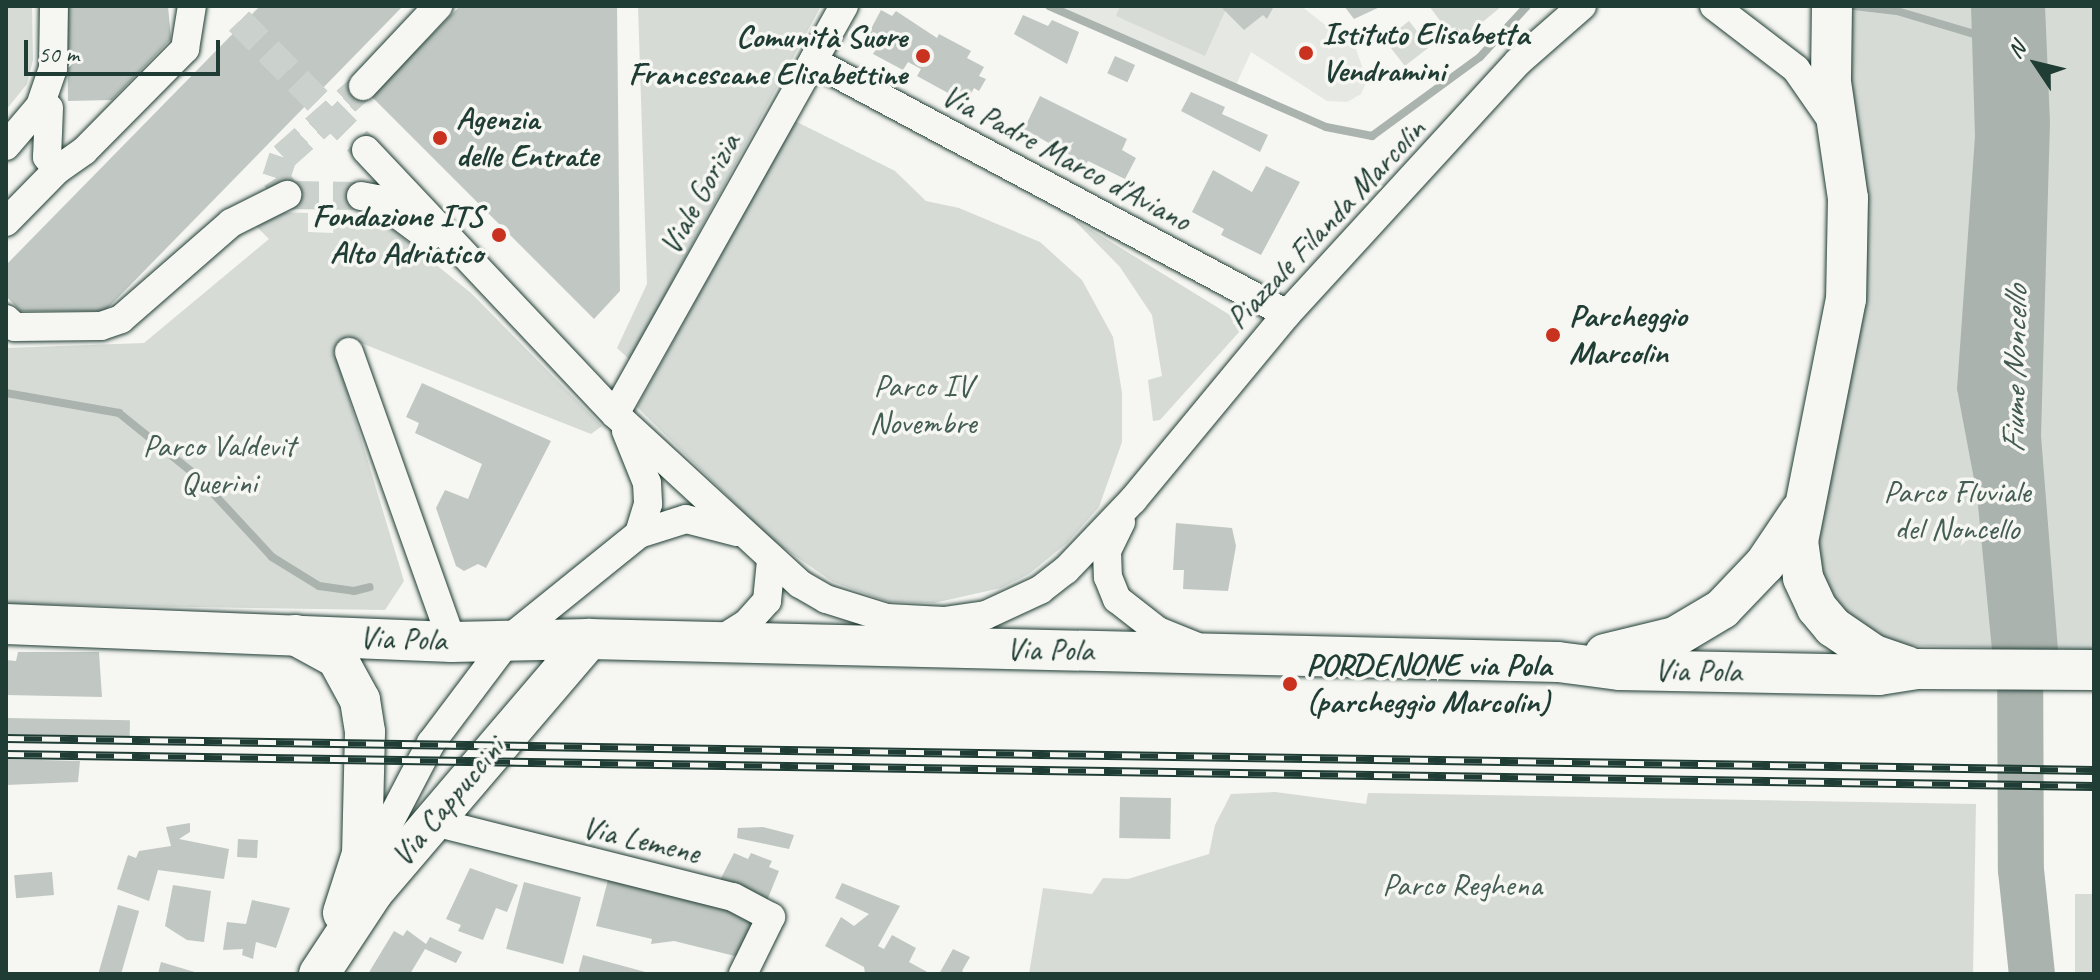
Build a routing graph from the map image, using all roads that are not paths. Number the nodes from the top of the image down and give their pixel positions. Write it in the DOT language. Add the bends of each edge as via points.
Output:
graph roads {
  1 [pos="54,6"];
  2 [pos="438,6"];
  3 [pos="844,6"];
  4 [pos="1563,6"];
  5 [pos="1582,6"];
  6 [pos="1714,6"];
  7 [pos="200,14"];
  8 [pos="1830,18"];
  9 [pos="813,61"];
  10 [pos="1518,62"];
  11 [pos="363,86"];
  12 [pos="49,108"];
  13 [pos="6,146"];
  14 [pos="366,155"];
  15 [pos="1845,156"];
  16 [pos="57,170"];
  17 [pos="287,195"];
  18 [pos="361,196"];
  19 [pos="6,222"];
  20 [pos="485,281"];
  21 [pos="1287,314"];
  22 [pos="6,319"];
  23 [pos="349,352"];
  24 [pos="615,414"];
  25 [pos="1133,500"];
  26 [pos="1800,512"];
  27 [pos="639,534"];
  28 [pos="745,535"];
  29 [pos="771,561"];
  30 [pos="6,624"];
  31 [pos="295,635"];
  32 [pos="510,638"];
  33 [pos="589,639"];
  34 [pos="452,642"];
  35 [pos="717,642"];
  36 [pos="1220,654"];
  37 [pos="1558,662"];
  38 [pos="1933,670"];
  39 [pos="2094,670"];
  40 [pos="430,821"];
  41 [pos="356,885"];
  42 [pos="312,974"];
  43 [pos="319,974"];
  44 [pos="743,974"];
  1 -- 13 [label="street" via="49,82 40,106"];
  2 -- 11 [label="street"];
  3 -- 9 [label="street, Viale Gorizia"];
  4 -- 10 [label="street"];
  5 -- 10 [label="street, Piazzale Filanda Marcolin"];
  6 -- 15 [label="street" via="1808,81"];
  7 -- 16 [label="street" via="185,49 84,151"];
  8 -- 15 [label="main road" via="1831,82"];
  9 -- 21 [label="street, Via Padre Marco d'Aviano"];
  9 -- 24 [label="street, Viale Gorizia"];
  10 -- 21 [label="street, Piazzale Filanda Marcolin"];
  12 -- 16 [label="street" via="47,157"];
  14 -- 20 [label="street"];
  15 -- 26 [label="main road" via="1846,299"];
  16 -- 19 [label="street"];
  17 -- 22 [label="street" via="231,223 121,319 101,326 15,327"];
  18 -- 20 [label="street" via="377,199"];
  20 -- 24 [label="street"];
  21 -- 25 [label="street, Piazzale Filanda Marcolin"];
  23 -- 34 [label="street"];
  24 -- 27 [label="street" via="634,444 647,483 648,504"];
  24 -- 28 [label="street, Piazzale Filanda Marcolin"];
  25 -- 29 [label="street, Piazzale Filanda Marcolin" via="1058,577 986,615 944,621 887,618 826,599"];
  25 -- 36 [label="street, Piazzale Filanda Marcolin" via="1107,551 1108,577 1117,599 1158,631"];
  26 -- 37 [label="main road" via="1745,588 1699,625 1637,649"];
  26 -- 38 [label="main road" via="1803,578 1817,608 1849,641"];
  27 -- 28 [label="street" via="686,519"];
  27 -- 32 [label="street, Via Cappuccini"];
  28 -- 29 [label="street, Piazzale Filanda Marcolin"];
  29 -- 35 [label="street" via="767,601 747,623"];
  30 -- 31 [label="main road, Via Pola"];
  31 -- 34 [label="main road, Via Pola"];
  31 -- 41 [label="main road, Via Cappuccini" via="337,658 360,700 364,809"];
  32 -- 33 [label="main road, Via Pola"];
  32 -- 34 [label="main road, Via Pola"];
  32 -- 41 [label="street, Via Cappuccini" via="431,743"];
  33 -- 35 [label="main road, Via Pola"];
  33 -- 40 [label="main road, Via Cappuccini"];
  35 -- 36 [label="main road, Via Pola"];
  36 -- 37 [label="main road, Via Pola"];
  37 -- 38 [label="main road, Via Pola" via="1620,670 1864,675"];
  38 -- 39 [label="main road, Via Pola"];
  40 -- 43 [label="main road, Via Cappuccini" via="373,892"];
  40 -- 44 [label="street, Via Lemene" via="733,897 771,917"];
  41 -- 42 [label="main road, Via Cappuccini"];
}
